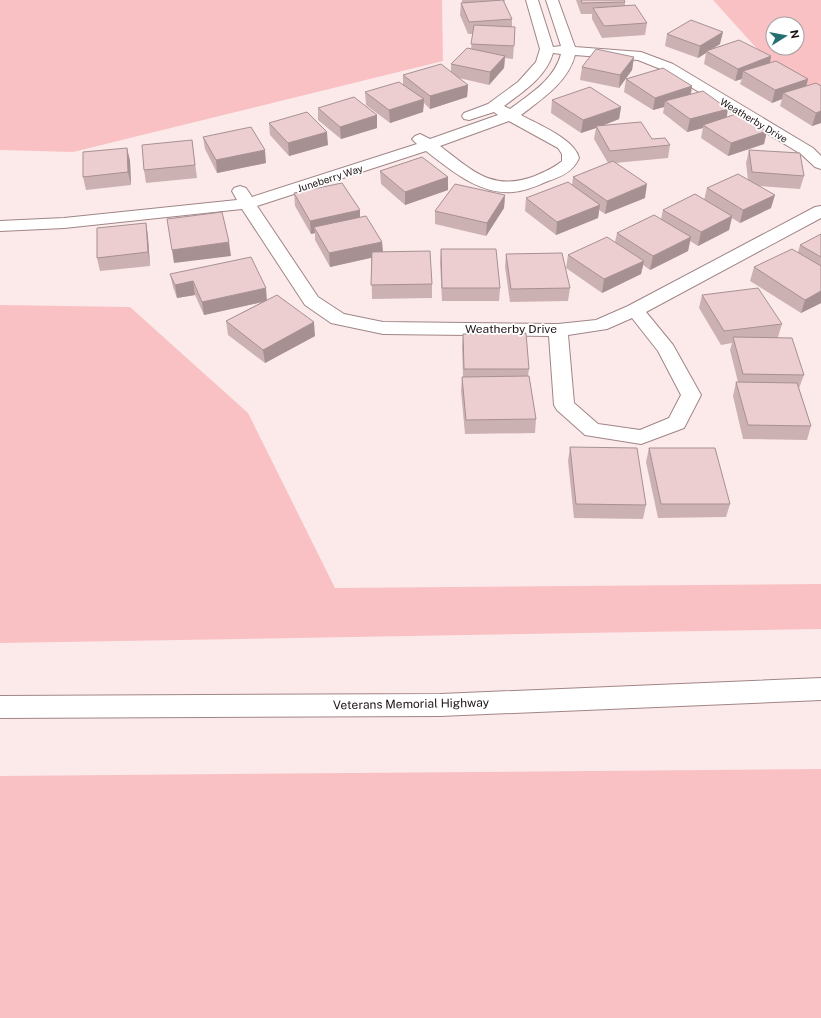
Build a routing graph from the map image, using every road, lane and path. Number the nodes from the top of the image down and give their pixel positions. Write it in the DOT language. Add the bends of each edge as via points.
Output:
graph roads {
  1 [pos="532,0"];
  2 [pos="552,0"];
  3 [pos="547,49"];
  4 [pos="569,50"];
  5 [pos="493,107"];
  6 [pos="511,115"];
  7 [pos="414,135"];
  8 [pos="429,146"];
  9 [pos="821,164"];
  10 [pos="270,181"];
  11 [pos="247,194"];
  12 [pos="821,211"];
  13 [pos="0,212"];
  14 [pos="65,216"];
  15 [pos="0,226"];
  16 [pos="635,310"];
  17 [pos="558,330"];
  18 [pos="821,688"];
  19 [pos="0,707"];
  1 -- 3 [label="main road"];
  2 -- 4 [label="main road"];
  3 -- 4 [label="main road, Weatherby Drive"];
  3 -- 5 [label="main road, Juneberry Way" via="543,63 523,85"];
  4 -- 6 [label="main road, Juneberry Way" via="566,66 544,91"];
  4 -- 9 [label="main road, Weatherby Drive" via="641,56 668,67 807,151"];
  5 -- 6 [label="main road"];
  5 -- 7 [label="main road, Juneberry Way"];
  6 -- 8 [label="main road, Juneberry Way"];
  6 -- 8 [label="main road" via="563,145 569,151 569,165 556,173 523,185 498,186 485,183"];
  7 -- 8 [label="main road"];
  7 -- 10 [label="main road, Juneberry Way"];
  8 -- 11 [label="main road, Juneberry Way"];
  11 -- 14 [label="main road, Juneberry Way"];
  11 -- 17 [label="main road, Weatherby Drive" via="311,301 338,319 383,328"];
  12 -- 16 [label="main road, Weatherby Drive"];
  13 -- 14 [label="main road, Juneberry Way"];
  14 -- 15 [label="main road, Juneberry Way"];
  16 -- 17 [label="main road, Weatherby Drive" via="600,325"];
  16 -- 17 [label="main road" via="666,349 691,396 677,423 641,437 592,430 564,405"];
  18 -- 19 [label="main road, Veterans Memorial Highway" via="440,705"];
}
